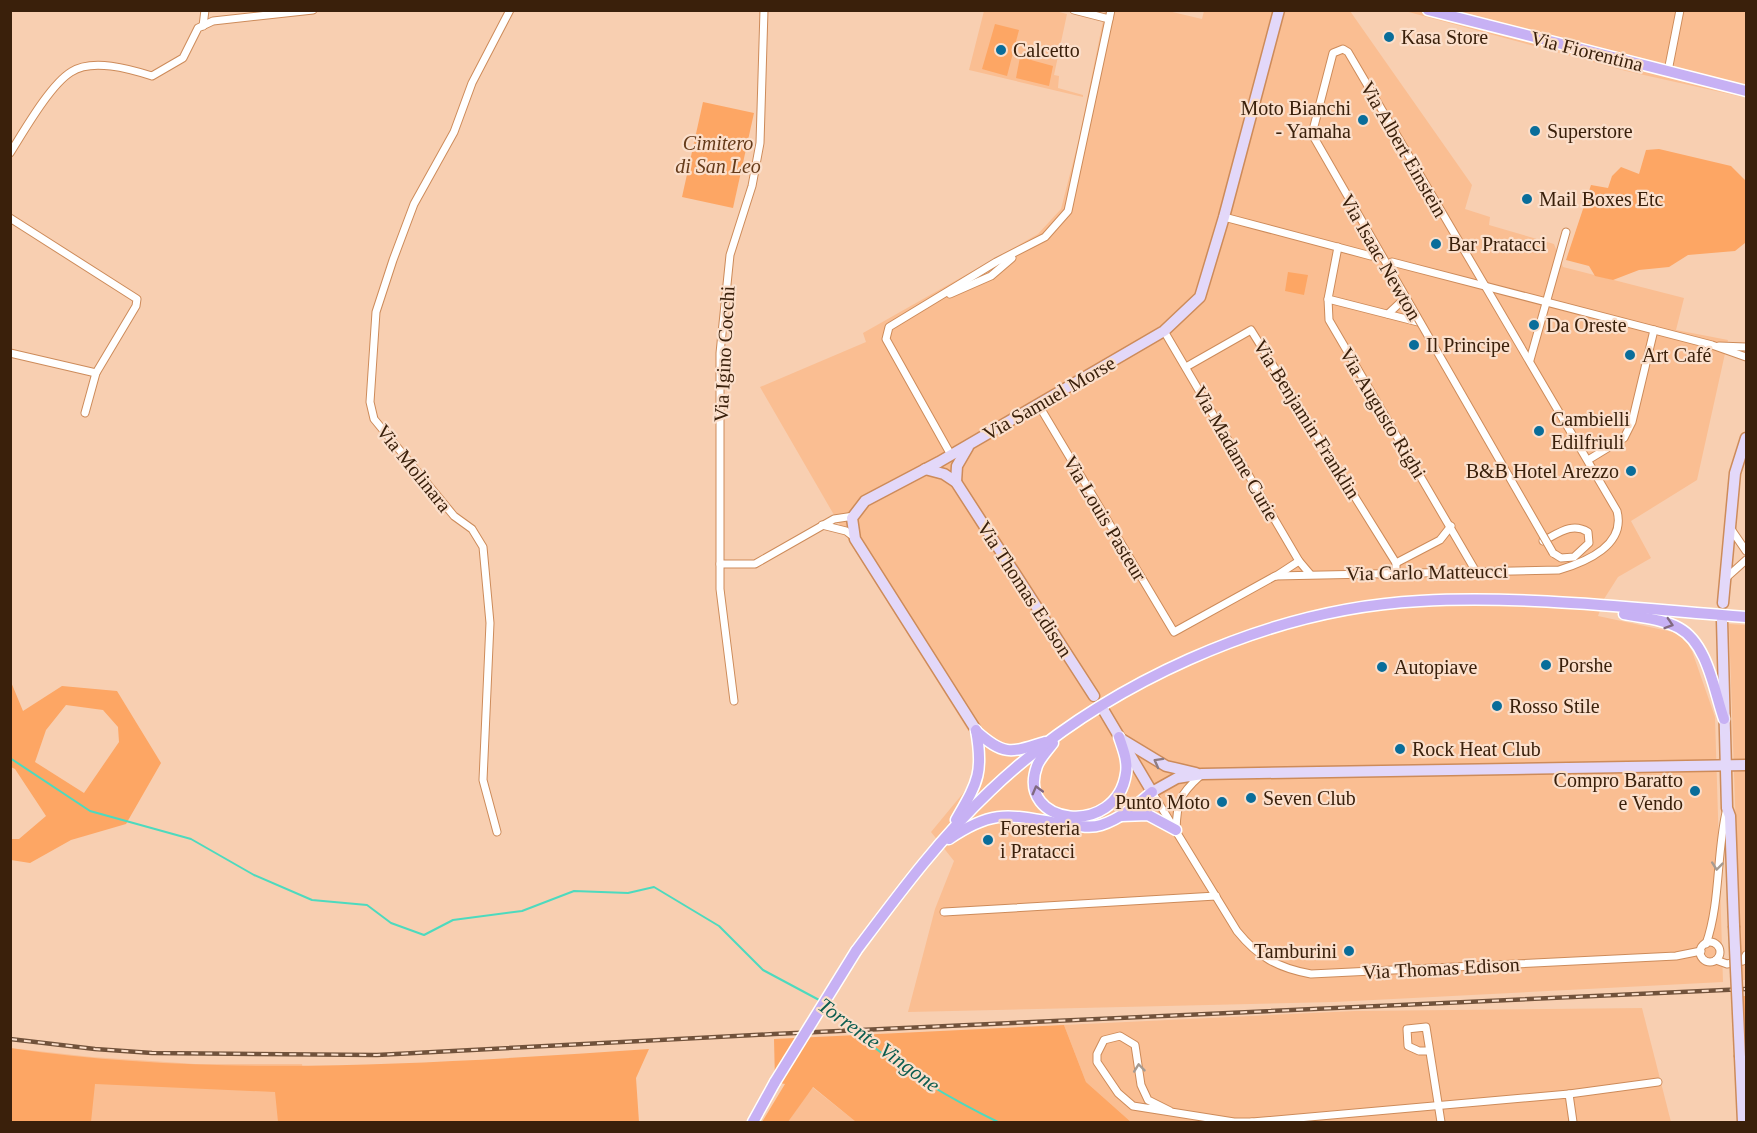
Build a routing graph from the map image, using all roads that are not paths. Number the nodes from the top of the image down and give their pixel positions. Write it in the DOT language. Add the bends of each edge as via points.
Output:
graph roads {
  1 [pos="205,10"];
  2 [pos="313,10"];
  3 [pos="510,10"];
  4 [pos="764,10"];
  5 [pos="1074,10"];
  6 [pos="1111,10"];
  7 [pos="1279,10"];
  8 [pos="1428,10"];
  9 [pos="1680,10"];
  10 [pos="1109,19"];
  11 [pos="203,26"];
  12 [pos="1331,58"];
  13 [pos="1668,71"];
  14 [pos="1746,91"];
  15 [pos="10,153"];
  16 [pos="1224,217"];
  17 [pos="10,218"];
  18 [pos="1566,232"];
  19 [pos="1338,247"];
  20 [pos="1371,256"];
  21 [pos="1392,261"];
  22 [pos="1484,285"];
  23 [pos="1328,299"];
  24 [pos="1404,299"];
  25 [pos="1546,301"];
  26 [pos="1388,315"];
  27 [pos="1418,322"];
  28 [pos="1654,330"];
  29 [pos="1164,331"];
  30 [pos="1712,345"];
  31 [pos="1746,345"];
  32 [pos="10,353"];
  33 [pos="1736,355"];
  34 [pos="1746,357"];
  35 [pos="1530,360"];
  36 [pos="1746,365"];
  37 [pos="1186,367"];
  38 [pos="96,373"];
  39 [pos="1038,404"];
  40 [pos="85,413"];
  41 [pos="1746,438"];
  42 [pos="971,443"];
  43 [pos="945,458"];
  44 [pos="1588,460"];
  45 [pos="957,466"];
  46 [pos="926,469"];
  47 [pos="944,474"];
  48 [pos="956,482"];
  49 [pos="865,501"];
  50 [pos="834,519"];
  51 [pos="853,520"];
  52 [pos="822,525"];
  53 [pos="1451,526"];
  54 [pos="1729,527"];
  55 [pos="855,537"];
  56 [pos="1543,541"];
  57 [pos="1746,551"];
  58 [pos="1727,553"];
  59 [pos="1746,560"];
  60 [pos="1299,561"];
  61 [pos="1396,563"];
  62 [pos="720,564"];
  63 [pos="1578,565"];
  64 [pos="1476,570"];
  65 [pos="1396,573"];
  66 [pos="1310,574"];
  67 [pos="1275,576"];
  68 [pos="1725,580"];
  69 [pos="1723,603"];
  70 [pos="1592,607"];
  71 [pos="1746,617"];
  72 [pos="1722,620"];
  73 [pos="1174,632"];
  74 [pos="1094,696"];
  75 [pos="734,702"];
  76 [pos="1104,711"];
  77 [pos="1724,719"];
  78 [pos="976,730"];
  79 [pos="1060,733"];
  80 [pos="1119,737"];
  81 [pos="1049,741"];
  82 [pos="1746,765"];
  83 [pos="1726,766"];
  84 [pos="1202,774"];
  85 [pos="1150,794"];
  86 [pos="1727,808"];
  87 [pos="1121,816"];
  88 [pos="1076,818"];
  89 [pos="1176,830"];
  90 [pos="497,832"];
  91 [pos="948,833"];
  92 [pos="939,846"];
  93 [pos="1216,896"];
  94 [pos="944,912"];
  95 [pos="1706,944"];
  96 [pos="1701,951"];
  97 [pos="1746,954"];
  98 [pos="1676,956"];
  99 [pos="1718,957"];
  100 [pos="1704,959"];
  101 [pos="1428,1051"];
  102 [pos="1658,1082"];
  103 [pos="1569,1094"];
  104 [pos="1439,1105"];
  105 [pos="1170,1111"];
  106 [pos="753,1122"];
  107 [pos="1252,1122"];
  108 [pos="1441,1122"];
  109 [pos="1573,1122"];
  110 [pos="1743,1122"];
  1 -- 11 [label="street"];
  2 -- 11 [label="street" via="213,21"];
  3 -- 90 [label="street, Via Molinara" via="472,83 454,132 414,204 393,260 376,312 370,402 374,419 454,516 472,529 483,547 490,623 483,780"];
  4 -- 62 [label="street, Via Igino Cocchi" via="760,143 752,186 730,255 720,353"];
  5 -- 10 [label="street"];
  6 -- 10 [label="street"];
  7 -- 16 [label="street, Via Samuel Morse"];
  8 -- 13 [label="main road, Via Fiorentina"];
  9 -- 13 [label="street"];
  10 -- 43 [label="street" via="1068,211 1044,237 991,276 934,301 889,327 886,339"];
  11 -- 15 [label="street" via="198,28 183,58 152,76 95,65 71,71 38,109"];
  12 -- 22 [label="street, Via Albert Einstein" via="1336,50 1348,52"];
  12 -- 24 [label="street, Via Isaac Newton, bridge" via="1312,134"];
  13 -- 14 [label="main road, Via Fiorentina"];
  16 -- 19 [label="street"];
  16 -- 29 [label="street, Via Samuel Morse" via="1200,297"];
  17 -- 38 [label="street" via="137,299"];
  18 -- 25 [label="street"];
  19 -- 20 [label="street"];
  19 -- 23 [label="street, Via Augusto Righi"];
  21 -- 22 [label="street"];
  22 -- 25 [label="street"];
  22 -- 35 [label="street, Via Albert Einstein"];
  23 -- 26 [label="street"];
  23 -- 53 [label="street, Via Augusto Righi" via="1329,320 1340,342"];
  24 -- 26 [label="street"];
  24 -- 27 [label="street, Via Isaac Newton, bridge"];
  25 -- 28 [label="street"];
  25 -- 35 [label="street"];
  26 -- 27 [label="street"];
  27 -- 56 [label="street, Via Isaac Newton, bridge" via="1553,553 1561,558 1574,556 1590,543 1588,532 1581,527 1570,527 1552,536"];
  28 -- 30 [label="street"];
  28 -- 44 [label="street" via="1632,422 1624,438"];
  29 -- 37 [label="street, Via Madame Curie"];
  29 -- 39 [label="street, Via Samuel Morse"];
  30 -- 31 [label="street"];
  30 -- 33 [label="street"];
  32 -- 38 [label="street"];
  33 -- 34 [label="street"];
  33 -- 36 [label="street"];
  35 -- 44 [label="street, Via Albert Einstein"];
  37 -- 60 [label="street, Via Madame Curie"];
  37 -- 61 [label="street, Via Benjamin Franklin" via="1251,330"];
  38 -- 40 [label="street"];
  39 -- 42 [label="street, Via Samuel Morse"];
  39 -- 73 [label="street, Via Louis Pasteur"];
  41 -- 54 [label="street" via="1735,473"];
  42 -- 43 [label="street, Via Samuel Morse"];
  42 -- 45 [label="street"];
  43 -- 45 [label="street"];
  43 -- 46 [label="street, Via Samuel Morse"];
  43 -- 47 [label="street"];
  44 -- 63 [label="street, Via Albert Einstein" via="1620,522 1617,535 1608,546"];
  45 -- 48 [label="street"];
  46 -- 47 [label="street"];
  46 -- 49 [label="street, Via Samuel Morse"];
  47 -- 48 [label="street"];
  48 -- 74 [label="street, Via Thomas Edison"];
  49 -- 50 [label="street"];
  49 -- 51 [label="street, Via Samuel Morse"];
  50 -- 51 [label="street"];
  50 -- 52 [label="street"];
  51 -- 52 [label="street"];
  51 -- 55 [label="street"];
  52 -- 55 [label="street"];
  52 -- 62 [label="street" via="755,564"];
  53 -- 61 [label="street" via="1440,540"];
  53 -- 64 [label="street, Via Augusto Righi"];
  54 -- 57 [label="street"];
  54 -- 58 [label="street"];
  55 -- 78 [label="street"];
  57 -- 58 [label="street"];
  58 -- 59 [label="street"];
  58 -- 68 [label="street"];
  59 -- 68 [label="street"];
  60 -- 66 [label="street, Via Madame Curie"];
  60 -- 67 [label="street, Via Carlo Matteucci"];
  61 -- 65 [label="street"];
  62 -- 75 [label="street, Via Igino Cocchi"];
  63 -- 64 [label="street, Via Carlo Matteucci" via="1559,570"];
  64 -- 65 [label="street, Via Carlo Matteucci"];
  65 -- 66 [label="street, Via Carlo Matteucci"];
  66 -- 67 [label="street, Via Carlo Matteucci"];
  67 -- 73 [label="street, Via Carlo Matteucci"];
  68 -- 69 [label="street"];
  70 -- 71 [label="main road"];
  70 -- 77 [label="main road, one-way" via="1664,622 1690,635 1703,657"];
  70 -- 79 [label="main road" via="1508,601 1420,601 1350,608 1204,652 1108,701"];
  72 -- 77 [label="street"];
  76 -- 80 [label="street, Via Thomas Edison"];
  77 -- 83 [label="street"];
  78 -- 81 [label="main road" via="995,748 1017,751"];
  78 -- 91 [label="main road" via="981,758 977,780"];
  79 -- 81 [label="main road"];
  88 -- 79 [label="main road, one-way" via="1055,814 1036,792 1037,765"];
  84 -- 80 [label="street, one-way" via="1166,766"];
  80 -- 85 [label="street, Via Thomas Edison"];
  80 -- 88 [label="main road" via="1126,760 1123,786 1105,808 1094,815"];
  81 -- 91 [label="main road"];
  82 -- 83 [label="street"];
  83 -- 84 [label="street"];
  83 -- 86 [label="street"];
  84 -- 85 [label="street" via="1177,778"];
  84 -- 89 [label="street" via="1183,791 1176,807"];
  85 -- 87 [label="main road"];
  85 -- 88 [label="main road" via="1102,817"];
  85 -- 89 [label="street, Via Thomas Edison"];
  86 -- 95 [label="street, one-way"];
  86 -- 110 [label="street, bridge"];
  87 -- 89 [label="main road" via="1148,815"];
  87 -- 92 [label="main road" via="1091,827 994,816 972,824"];
  89 -- 93 [label="street, Via Thomas Edison"];
  91 -- 92 [label="main road"];
  92 -- 106 [label="main road, bridge" via="856,951"];
  93 -- 94 [label="street"];
  93 -- 98 [label="street, Via Thomas Edison" via="1251,949 1267,961 1311,974"];
  95 -- 96 [label="street"];
  95 -- 99 [label="street" via="1715,944"];
  96 -- 98 [label="street, Via Thomas Edison"];
  96 -- 100 [label="street"];
  97 -- 99 [label="street" via="1743,961 1734,964"];
  98 -- 100 [label="street"];
  99 -- 100 [label="street"];
  101 -- 104 [label="street"];
  102 -- 103 [label="street"];
  103 -- 104 [label="street"];
  103 -- 109 [label="street"];
  104 -- 107 [label="street"];
  104 -- 108 [label="street"];
  105 -- 105 [label="street, one-way" via="1148,1100 1141,1085 1135,1046 1120,1036 1104,1040 1097,1062 1118,1093 1133,1106"];
  105 -- 107 [label="street"];
}
